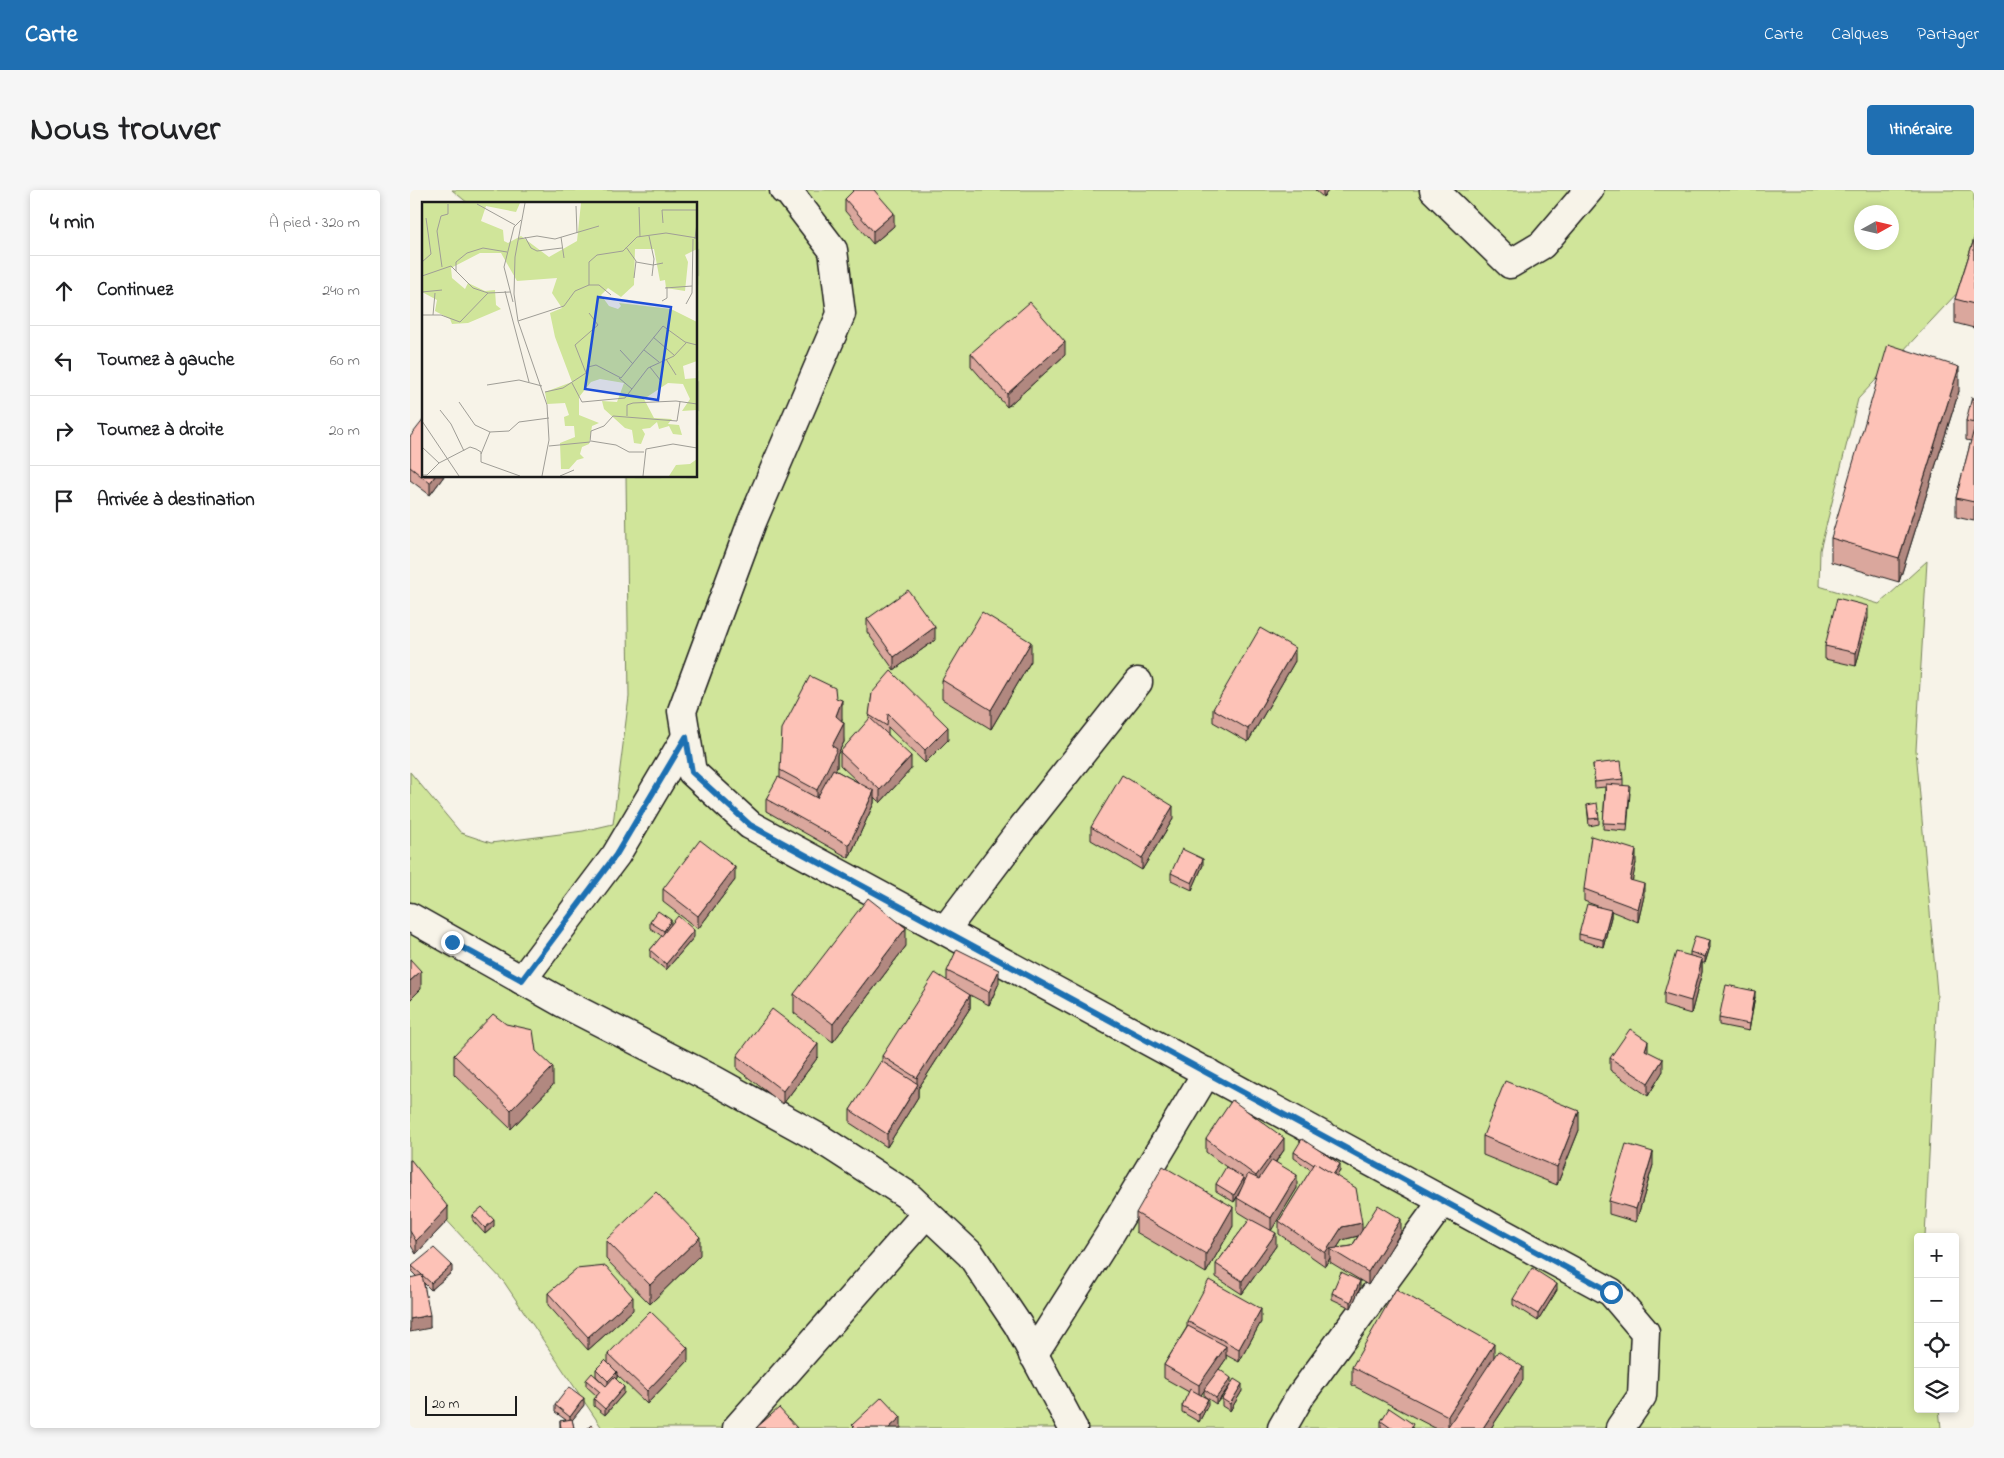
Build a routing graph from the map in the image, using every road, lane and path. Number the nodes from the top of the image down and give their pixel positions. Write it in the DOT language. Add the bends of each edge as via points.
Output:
graph roads {
  1 [pos="784,190"];
  2 [pos="1434,190"];
  3 [pos="1589,190"];
  4 [pos="1138,682"];
  5 [pos="686,737"];
  6 [pos="410,917"];
  7 [pos="945,930"];
  8 [pos="522,980"];
  9 [pos="1207,1072"];
  10 [pos="1443,1201"];
  11 [pos="926,1214"];
  12 [pos="1033,1355"];
  13 [pos="737,1428"];
  14 [pos="1073,1428"];
  15 [pos="1282,1428"];
  16 [pos="1620,1428"];
  1 -- 5 [label="street" via="833,250 841,314 752,522 682,711"];
  2 -- 3 [label="street" via="1510,264 1542,245"];
  4 -- 7 [label="street"];
  5 -- 7 [label="street" via="692,772 750,825"];
  5 -- 8 [label="street" via="616,855"];
  6 -- 8 [label="street"];
  7 -- 9 [label="street"];
  8 -- 11 [label="street" via="819,1138 907,1195"];
  9 -- 10 [label="street"];
  9 -- 12 [label="street"];
  10 -- 15 [label="street" via="1301,1395"];
  10 -- 16 [label="street" via="1611,1292 1645,1332 1642,1396"];
  11 -- 12 [label="street" via="971,1255 1018,1325"];
  11 -- 13 [label="street"];
  12 -- 14 [label="street"];
}
